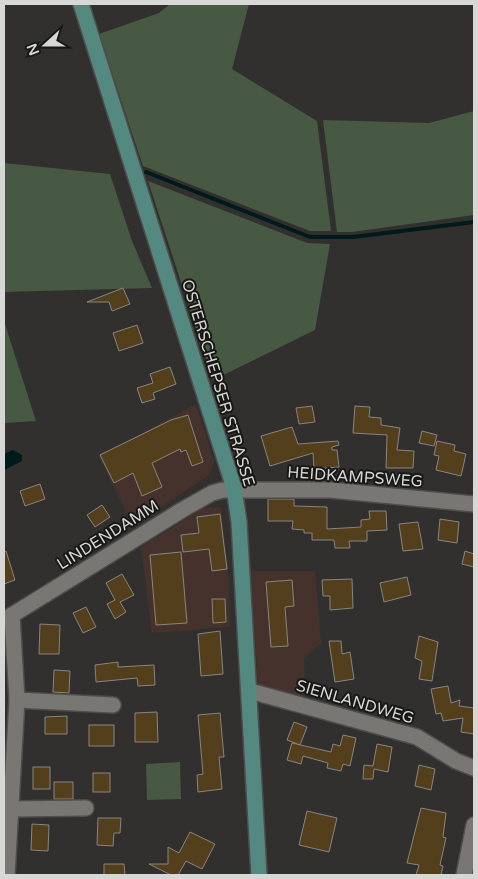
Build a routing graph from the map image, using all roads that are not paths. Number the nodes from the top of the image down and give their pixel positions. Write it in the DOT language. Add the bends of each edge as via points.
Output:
graph roads {
  1 [pos="81,4"];
  2 [pos="234,488"];
  3 [pos="474,504"];
  4 [pos="8,617"];
  5 [pos="250,691"];
  6 [pos="17,700"];
  7 [pos="113,705"];
  8 [pos="474,768"];
  9 [pos="86,808"];
  10 [pos="12,809"];
  11 [pos="474,825"];
  12 [pos="7,875"];
  13 [pos="259,875"];
  14 [pos="464,875"];
  1 -- 2 [label="main road, OSTERSCHEPSER STRASSE"];
  2 -- 3 [label="street, HEIDKAMPSWEG" via="330,490"];
  2 -- 4 [label="street, LINDENDAMM" via="212,492"];
  2 -- 5 [label="main road, OSTERSCHEPSER STRASSE"];
  4 -- 6 [label="street"];
  5 -- 8 [label="street, SIENLANDWEG" via="417,737"];
  5 -- 13 [label="main road, OSTERSCHEPSER STRASSE"];
  6 -- 7 [label="street"];
  6 -- 10 [label="street"];
  9 -- 10 [label="street"];
  10 -- 12 [label="street"];
  11 -- 14 [label="street"];
}
